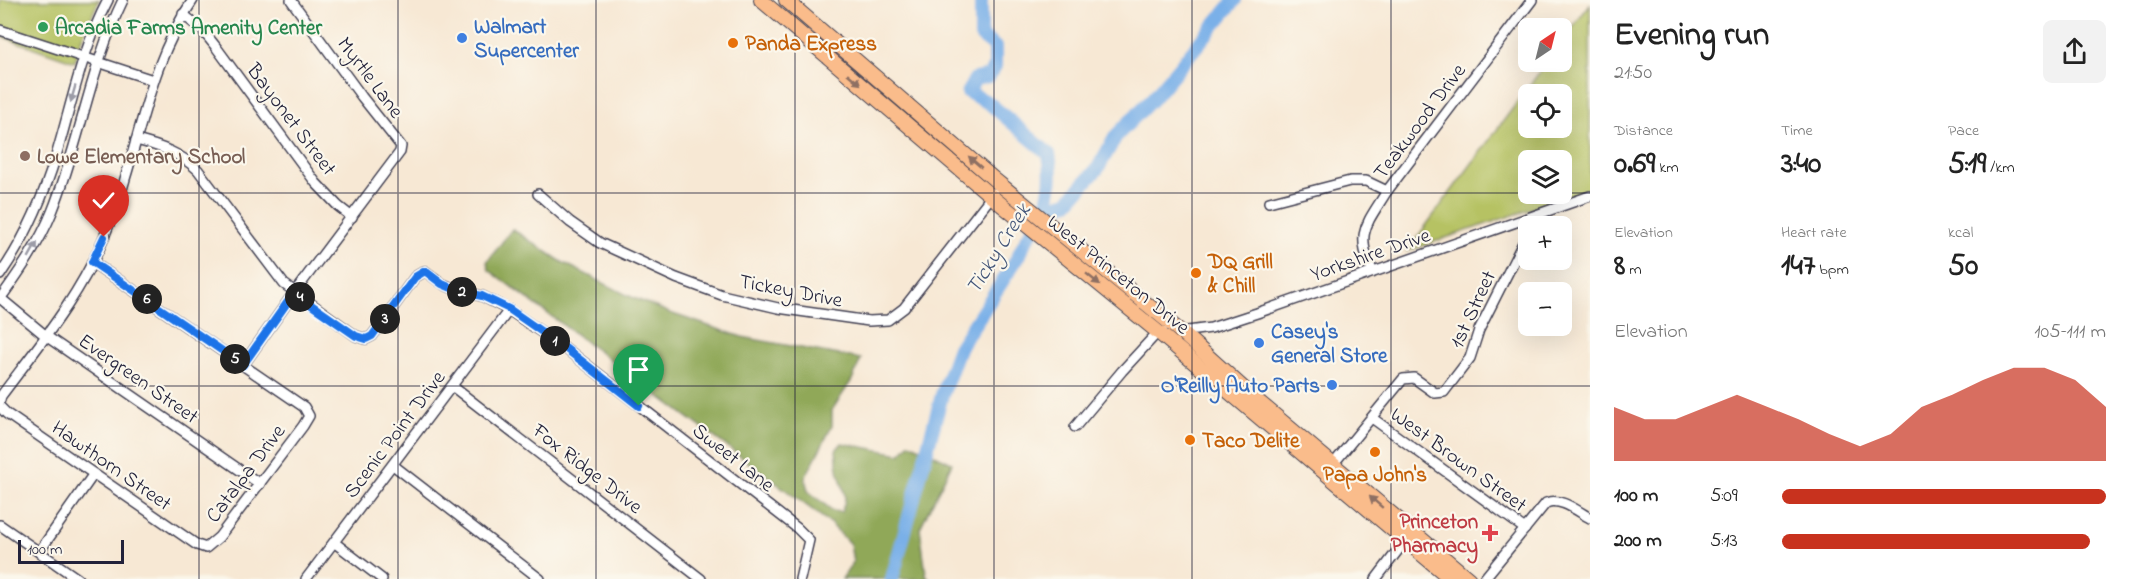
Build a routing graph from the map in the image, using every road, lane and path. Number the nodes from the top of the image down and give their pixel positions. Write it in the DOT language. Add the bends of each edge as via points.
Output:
graph roads {
  1 [pos="108,0"];
  2 [pos="123,0"];
  3 [pos="192,0"];
  4 [pos="291,0"];
  5 [pos="761,0"];
  6 [pos="786,0"];
  7 [pos="1532,0"];
  8 [pos="183,14"];
  9 [pos="0,30"];
  10 [pos="83,57"];
  11 [pos="98,62"];
  12 [pos="153,80"];
  13 [pos="136,140"];
  14 [pos="1000,184"];
  15 [pos="1387,191"];
  16 [pos="538,194"];
  17 [pos="991,196"];
  18 [pos="1590,196"];
  19 [pos="1269,202"];
  20 [pos="351,216"];
  21 [pos="1527,216"];
  22 [pos="1518,219"];
  23 [pos="1518,253"];
  24 [pos="92,262"];
  25 [pos="1373,272"];
  26 [pos="0,275"];
  27 [pos="294,293"];
  28 [pos="0,298"];
  29 [pos="509,309"];
  30 [pos="1158,332"];
  31 [pos="1181,333"];
  32 [pos="46,336"];
  33 [pos="243,365"];
  34 [pos="453,386"];
  35 [pos="0,400"];
  36 [pos="0,406"];
  37 [pos="1372,418"];
  38 [pos="1074,427"];
  39 [pos="393,465"];
  40 [pos="1328,469"];
  41 [pos="93,475"];
  42 [pos="260,484"];
  43 [pos="1590,518"];
  44 [pos="0,525"];
  45 [pos="1525,529"];
  46 [pos="1405,541"];
  47 [pos="335,543"];
  48 [pos="206,548"];
  49 [pos="39,552"];
  50 [pos="78,579"];
  51 [pos="306,579"];
  52 [pos="382,579"];
  53 [pos="540,579"];
  54 [pos="701,579"];
  55 [pos="800,579"];
  56 [pos="1376,579"];
  57 [pos="1451,579"];
  58 [pos="1469,579"];
  59 [pos="1484,579"];
  1 -- 10 [label="street"];
  2 -- 11 [label="street"];
  3 -- 8 [label="street"];
  4 -- 20 [label="street, Myrtle Lane" via="401,146"];
  5 -- 17 [label="highway, West Princeton Drive, one-way"];
  14 -- 6 [label="highway, West Princeton Drive, one-way"];
  7 -- 15 [label="street, Teakwood Drive"];
  8 -- 12 [label="street"];
  8 -- 20 [label="street, Bayonet Street" via="216,47 316,183"];
  9 -- 10 [label="street"];
  10 -- 11 [label="street"];
  10 -- 26 [label="street, one-way" via="48,178 26,231"];
  11 -- 12 [label="street"];
  28 -- 11 [label="street, one-way" via="29,256 52,212"];
  12 -- 13 [label="street"];
  13 -- 24 [label="street" via="125,181"];
  13 -- 27 [label="street" via="173,152 198,170"];
  14 -- 17 [label="street, Tickey Drive"];
  14 -- 31 [label="highway, West Princeton Drive"];
  15 -- 19 [label="street" via="1366,181 1350,181"];
  15 -- 25 [label="street, Teakwood Drive" via="1363,233"];
  16 -- 17 [label="street, Tickey Drive" via="600,243 700,287 764,306 868,321 888,320 904,308"];
  17 -- 30 [label="highway, West Princeton Drive, one-way"];
  18 -- 21 [label="street, Yorkshire Drive"];
  20 -- 27 [label="street"];
  22 -- 25 [label="street, Yorkshire Drive"];
  23 -- 37 [label="street, 1st Street" via="1479,330 1470,358 1447,388 1435,393 1414,378 1403,379"];
  24 -- 32 [label="street" via="71,302"];
  24 -- 33 [label="street"];
  25 -- 31 [label="street, Yorkshire Drive" via="1220,325"];
  27 -- 29 [label="street, Sweet Lane" via="366,339 415,277 425,271 442,284"];
  27 -- 33 [label="street"];
  28 -- 32 [label="street, Evergreen Street"];
  29 -- 34 [label="street, Scenic Point Drive"];
  29 -- 55 [label="street, Sweet Lane" via="797,528 809,540"];
  30 -- 31 [label="street, Yorkshire Drive"];
  30 -- 38 [label="street"];
  30 -- 40 [label="highway, West Princeton Drive"];
  31 -- 40 [label="highway, West Princeton Drive"];
  32 -- 35 [label="street"];
  32 -- 42 [label="street, Evergreen Street"];
  33 -- 42 [label="street, Catalpa Drive" via="303,407 309,416"];
  34 -- 39 [label="street, Scenic Point Drive"];
  34 -- 54 [label="street, Fox Ridge Drive"];
  36 -- 41 [label="street, Hawthorn Street"];
  37 -- 40 [label="street"];
  37 -- 45 [label="street, West Brown Street"];
  39 -- 47 [label="street, Scenic Point Drive"];
  39 -- 53 [label="street"];
  40 -- 46 [label="highway, West Princeton Drive"];
  58 -- 40 [label="highway, West Princeton Drive, one-way"];
  41 -- 48 [label="street, Hawthorn Street"];
  41 -- 49 [label="street"];
  42 -- 48 [label="street, Catalpa Drive"];
  43 -- 45 [label="street" via="1551,501"];
  44 -- 49 [label="street"];
  45 -- 59 [label="street"];
  46 -- 56 [label="street"];
  46 -- 57 [label="highway, West Princeton Drive"];
  47 -- 51 [label="street, Scenic Point Drive"];
  47 -- 52 [label="street"];
  49 -- 50 [label="street"];
}
